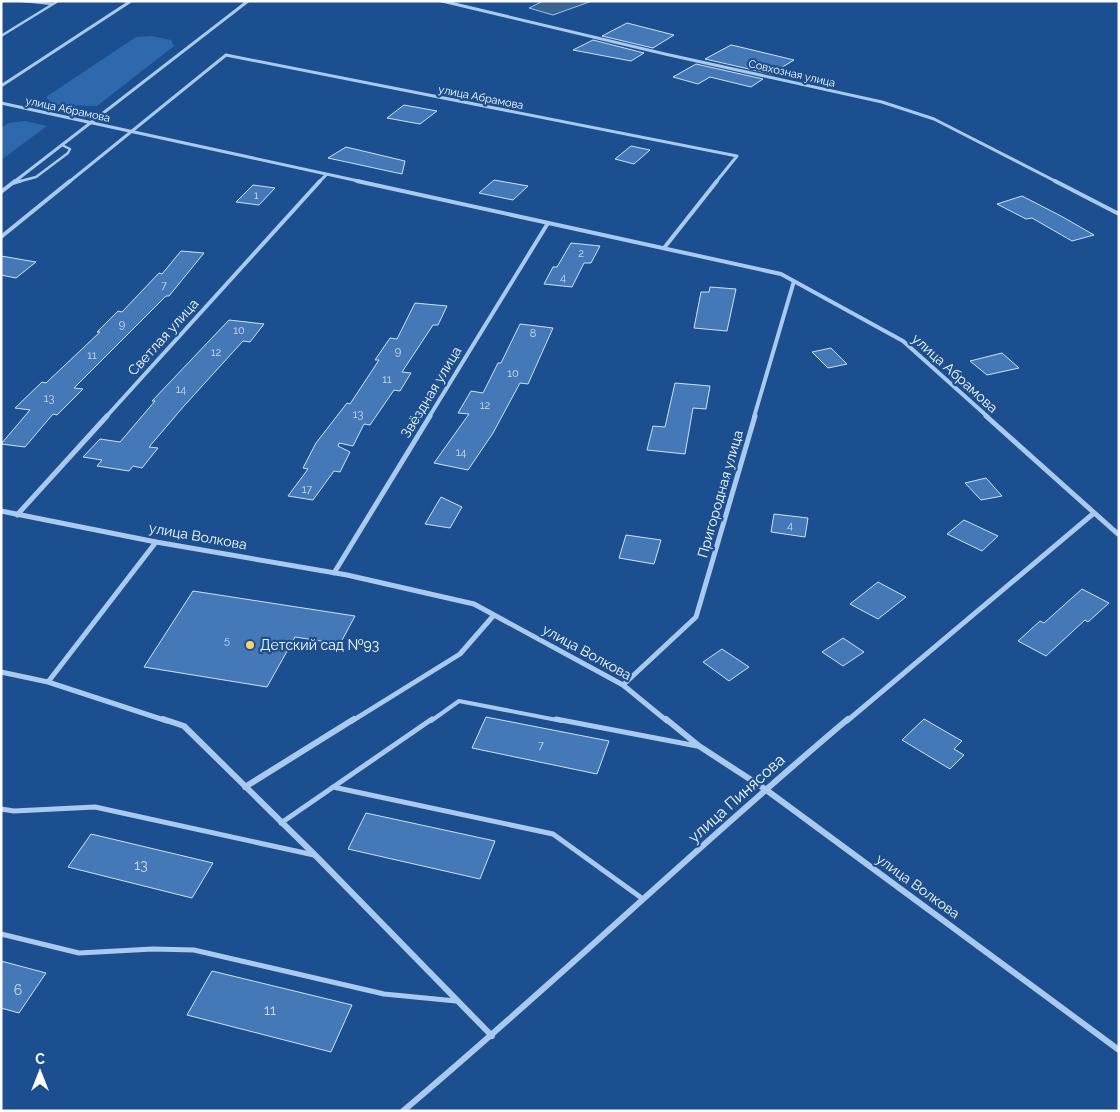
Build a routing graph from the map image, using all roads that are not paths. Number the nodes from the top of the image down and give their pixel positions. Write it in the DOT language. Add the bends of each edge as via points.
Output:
graph roads {
  1 [pos="23,1"];
  2 [pos="58,1"];
  3 [pos="131,1"];
  4 [pos="248,1"];
  5 [pos="442,1"];
  6 [pos="54,4"];
  7 [pos="1,36"];
  8 [pos="1,86"];
  9 [pos="1,103"];
  10 [pos="91,123"];
  11 [pos="130,132"];
  12 [pos="62,145"];
  13 [pos="326,174"];
  14 [pos="11,184"];
  15 [pos="1,192"];
  16 [pos="1119,214"];
  17 [pos="548,223"];
  18 [pos="1,237"];
  19 [pos="664,248"];
  20 [pos="794,281"];
  21 [pos="1,511"];
  22 [pos="1094,513"];
  23 [pos="17,515"];
  24 [pos="1119,535"];
  25 [pos="156,542"];
  26 [pos="334,573"];
  27 [pos="494,615"];
  28 [pos="1,672"];
  29 [pos="48,682"];
  30 [pos="623,685"];
  31 [pos="699,746"];
  32 [pos="245,787"];
  33 [pos="333,787"];
  34 [pos="765,789"];
  35 [pos="1,809"];
  36 [pos="281,823"];
  37 [pos="315,855"];
  38 [pos="643,900"];
  39 [pos="1,934"];
  40 [pos="458,1001"];
  41 [pos="492,1036"];
  42 [pos="1119,1050"];
  43 [pos="404,1111"];
  1 -- 6 [label="lane"];
  2 -- 6 [label="lane"];
  3 -- 8 [label="street"];
  4 -- 10 [label="street"];
  5 -- 16 [label="street, Совхозная улица" via="882,102 934,119"];
  6 -- 7 [label="lane"];
  9 -- 10 [label="street, улица Абрамова"];
  10 -- 11 [label="street, улица Абрамова"];
  10 -- 12 [label="street"];
  11 -- 13 [label="street, улица Абрамова"];
  11 -- 18 [label="street"];
  11 -- 19 [label="street, улица Абрамова" via="226,55 737,156"];
  12 -- 14 [label="street"];
  12 -- 14 [label="lane" via="70,149 62,158 36,177"];
  13 -- 17 [label="street, улица Абрамова"];
  13 -- 23 [label="street, Светлая улица"];
  14 -- 15 [label="street"];
  17 -- 19 [label="street, улица Абрамова"];
  17 -- 26 [label="street, Звёздная улица"];
  19 -- 20 [label="street, улица Абрамова" via="781,274"];
  20 -- 22 [label="street, улица Абрамова" via="903,341"];
  20 -- 30 [label="street, Пригородная улица" via="696,617"];
  21 -- 23 [label="street, улица Волкова"];
  22 -- 24 [label="street, улица Абрамова"];
  22 -- 34 [label="street, улица Пинясова"];
  23 -- 25 [label="street, улица Волкова"];
  25 -- 26 [label="street, улица Волкова"];
  25 -- 29 [label="street"];
  26 -- 27 [label="street, улица Волкова" via="474,604"];
  27 -- 30 [label="street, улица Волкова"];
  27 -- 32 [label="street" via="460,654"];
  28 -- 29 [label="street"];
  29 -- 32 [label="street" via="184,726"];
  30 -- 31 [label="street, улица Волкова"];
  31 -- 33 [label="lane" via="459,701"];
  31 -- 34 [label="street, улица Волкова"];
  32 -- 36 [label="street"];
  33 -- 36 [label="lane"];
  33 -- 38 [label="lane" via="553,834"];
  34 -- 38 [label="street, улица Пинясова"];
  34 -- 42 [label="street, улица Волкова"];
  35 -- 37 [label="lane" via="95,807"];
  36 -- 37 [label="street"];
  37 -- 40 [label="street"];
  38 -- 41 [label="street, улица Пинясова"];
  39 -- 40 [label="lane" via="79,953 194,950 384,994"];
  40 -- 41 [label="street"];
  41 -- 43 [label="street, улица Пинясова"];
}
